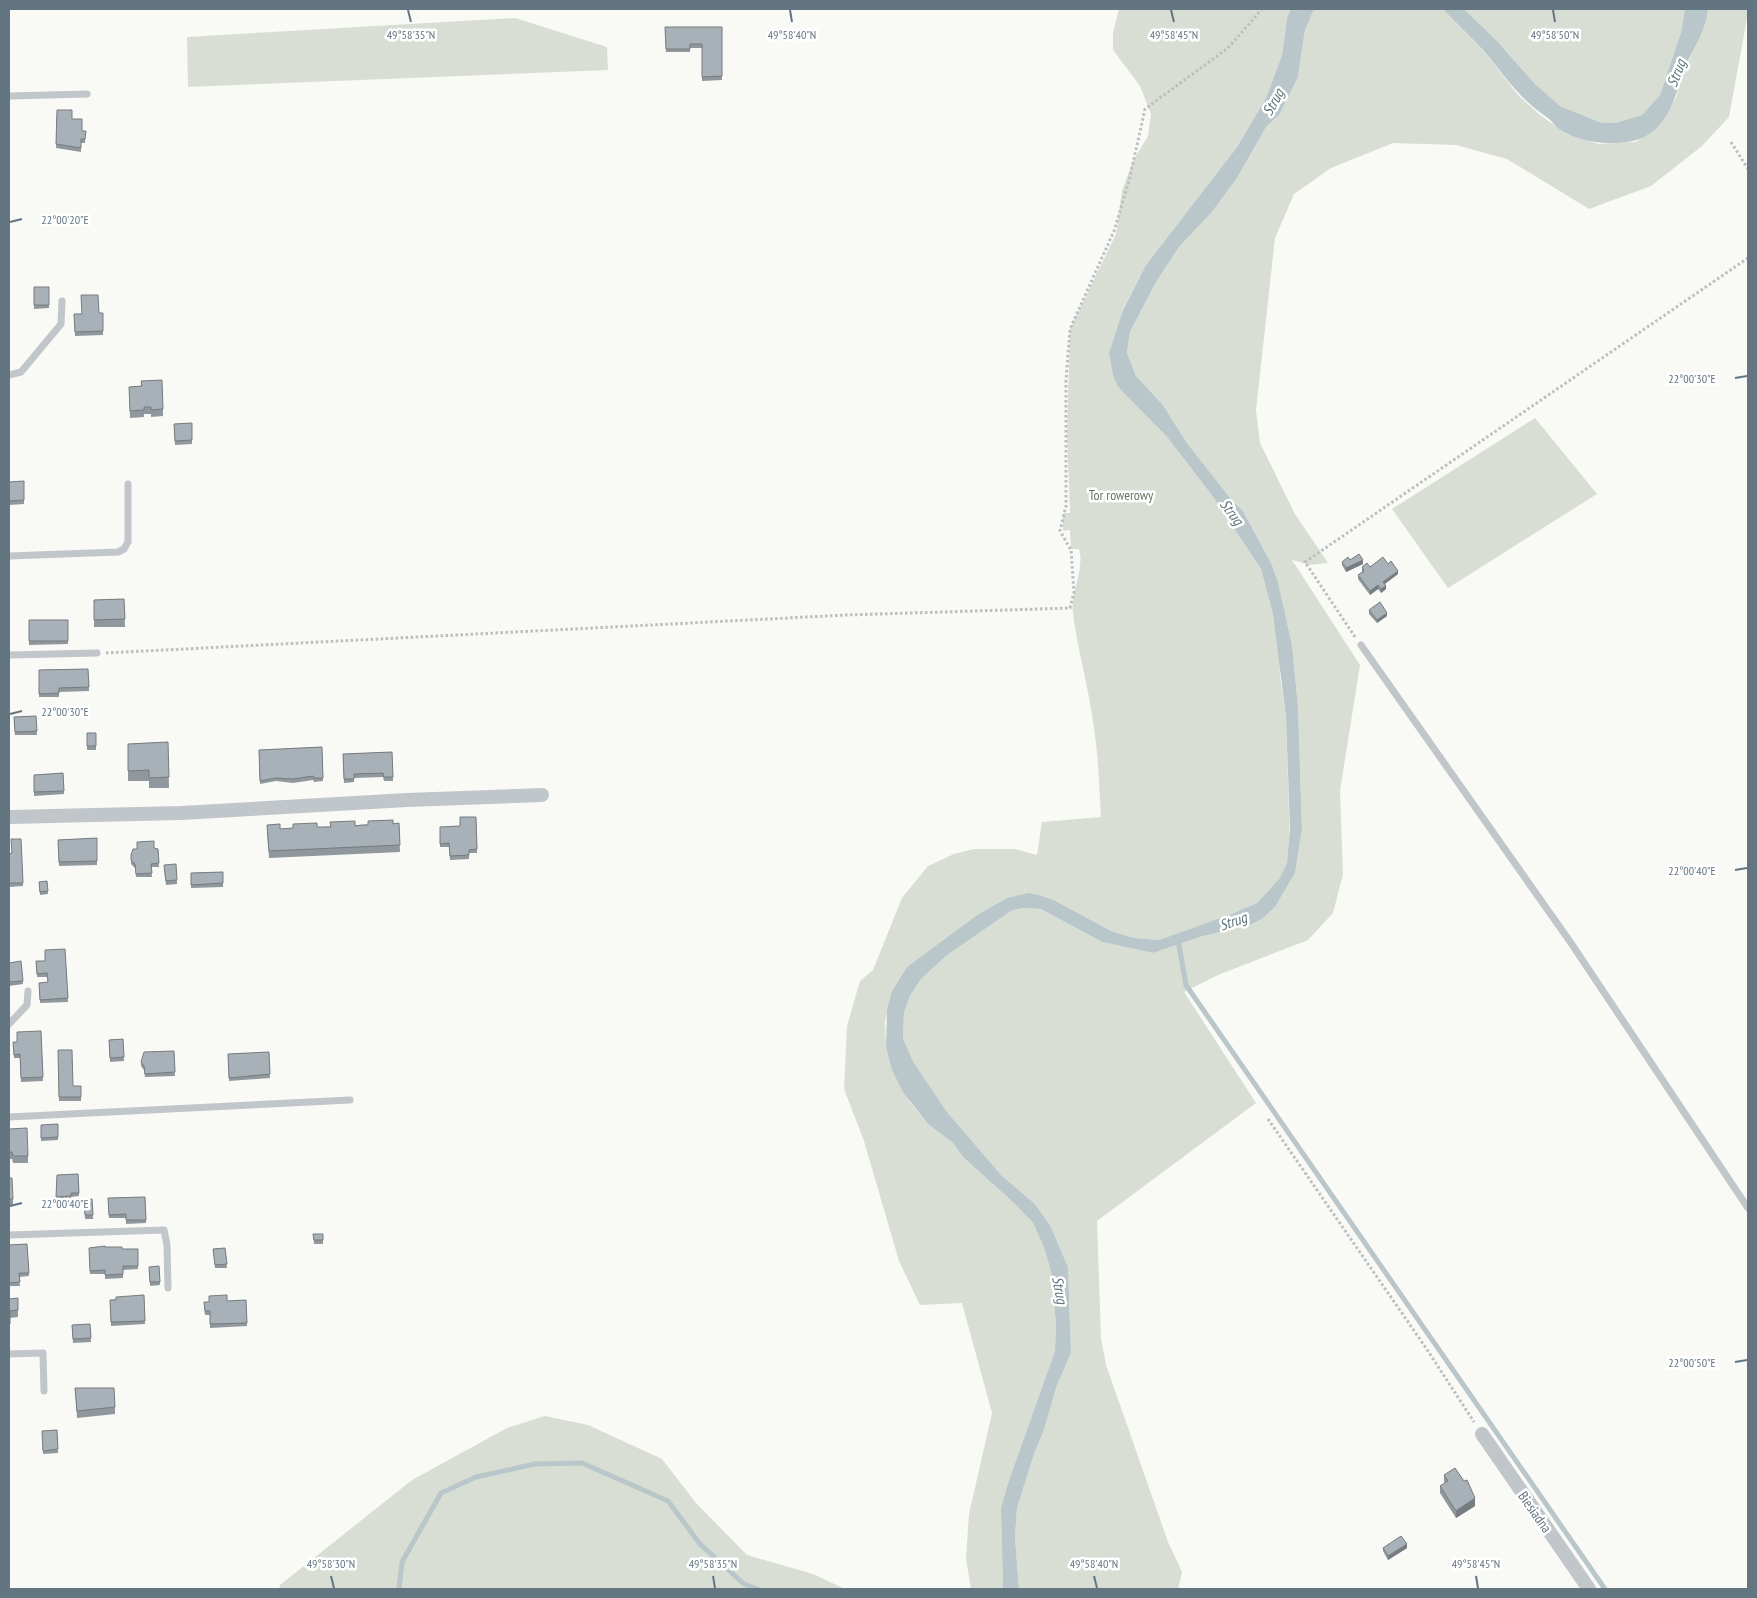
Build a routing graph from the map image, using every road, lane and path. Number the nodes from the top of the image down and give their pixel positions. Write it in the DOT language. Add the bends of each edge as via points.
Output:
graph roads {
  1 [pos="1262,9"];
  2 [pos="87,94"];
  3 [pos="9,96"];
  4 [pos="1731,142"];
  5 [pos="1748,169"];
  6 [pos="1748,258"];
  7 [pos="62,301"];
  8 [pos="9,375"];
  9 [pos="128,484"];
  10 [pos="9,556"];
  11 [pos="1361,645"];
  12 [pos="98,654"];
  13 [pos="9,655"];
  14 [pos="542,795"];
  15 [pos="9,817"];
  16 [pos="28,991"];
  17 [pos="9,1024"];
  18 [pos="350,1100"];
  19 [pos="9,1117"];
  20 [pos="1268,1119"];
  21 [pos="1748,1208"];
  22 [pos="9,1235"];
  23 [pos="168,1288"];
  24 [pos="9,1354"];
  25 [pos="44,1391"];
  26 [pos="1482,1434"];
  27 [pos="1589,1589"];
  1 -- 12 [label="path" via="1228,48 1145,110 1114,231 1070,329 1066,380 1066,506 1060,531 1071,550 1074,593 1070,608 846,615"];
  2 -- 3 [label="lane"];
  4 -- 5 [label="path"];
  6 -- 11 [label="path" via="1305,562"];
  7 -- 8 [label="lane" via="61,324 21,372"];
  9 -- 10 [label="lane" via="128,542 124,549 118,552"];
  11 -- 21 [label="lane" via="1571,943"];
  12 -- 13 [label="lane"];
  14 -- 15 [label="street" via="181,813"];
  16 -- 17 [label="lane" via="27,1006"];
  18 -- 19 [label="lane"];
  20 -- 26 [label="path"];
  22 -- 23 [label="lane" via="164,1230"];
  24 -- 25 [label="lane" via="43,1353"];
  26 -- 27 [label="street, Biesiadna"];
}
